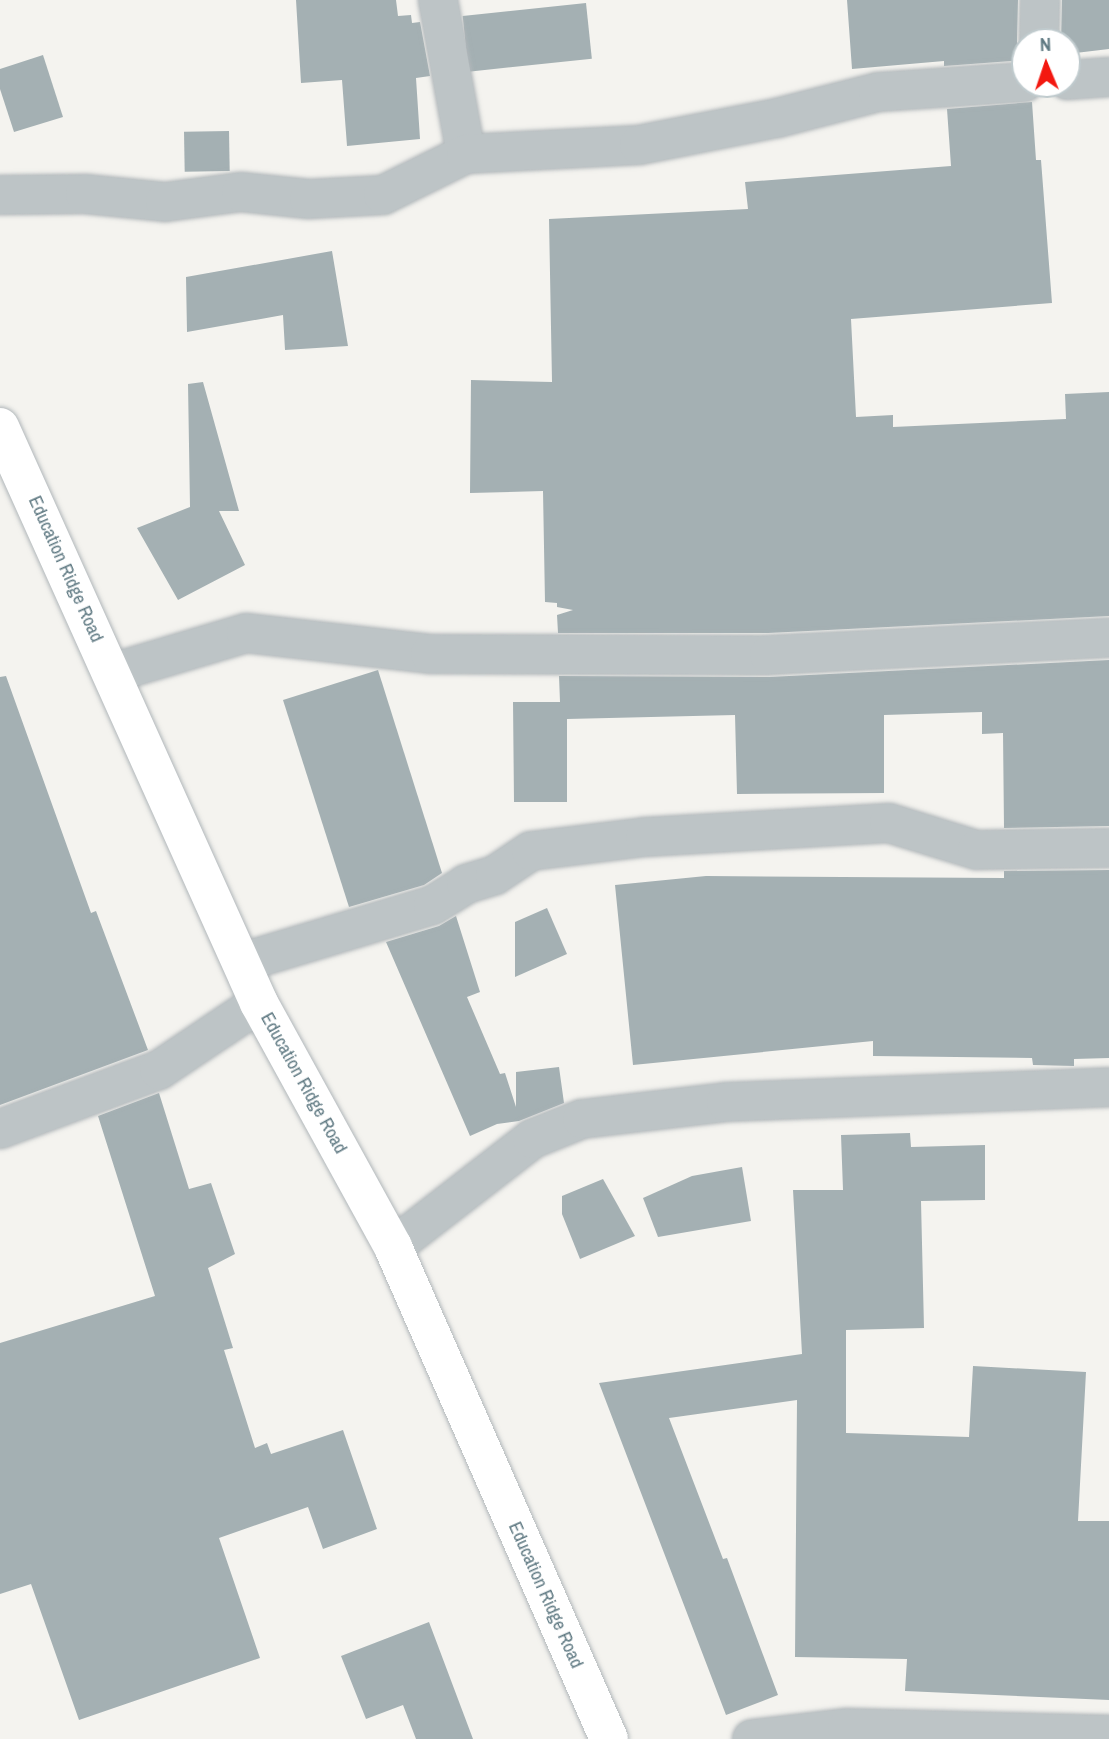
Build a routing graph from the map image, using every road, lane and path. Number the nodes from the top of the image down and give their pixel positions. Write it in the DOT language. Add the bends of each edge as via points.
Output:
graph roads {
  1 [pos="438,0"];
  2 [pos="1040,0"];
  3 [pos="1039,28"];
  4 [pos="1109,77"];
  5 [pos="1081,79"];
  6 [pos="1011,83"];
  7 [pos="466,154"];
  8 [pos="0,195"];
  9 [pos="0,427"];
  10 [pos="1109,638"];
  11 [pos="112,673"];
  12 [pos="1109,848"];
  13 [pos="243,961"];
  14 [pos="259,1003"];
  15 [pos="1109,1087"];
  16 [pos="0,1129"];
  17 [pos="393,1247"];
  18 [pos="1109,1735"];
  19 [pos="609,1739"];
  20 [pos="752,1739"];
  1 -- 7 [label="street"];
  2 -- 3 [label="street"];
  4 -- 5 [label="street"];
  6 -- 7 [label="street" via="878,92 777,118 639,145"];
  7 -- 8 [label="street" via="383,195 309,199 241,192 165,202 85,194"];
  9 -- 11 [label="main road, Education Ridge Road"];
  10 -- 11 [label="street" via="769,655 430,654 246,633"];
  11 -- 13 [label="main road, Education Ridge Road"];
  12 -- 13 [label="street" via="977,850 889,823 645,837 531,851 433,905"];
  13 -- 14 [label="main road, Education Ridge Road"];
  14 -- 16 [label="street" via="159,1070"];
  14 -- 17 [label="main road, Education Ridge Road"];
  15 -- 17 [label="street" via="726,1102 582,1119 532,1139"];
  17 -- 19 [label="main road, Education Ridge Road"];
  18 -- 20 [label="street" via="847,1728"];
}
